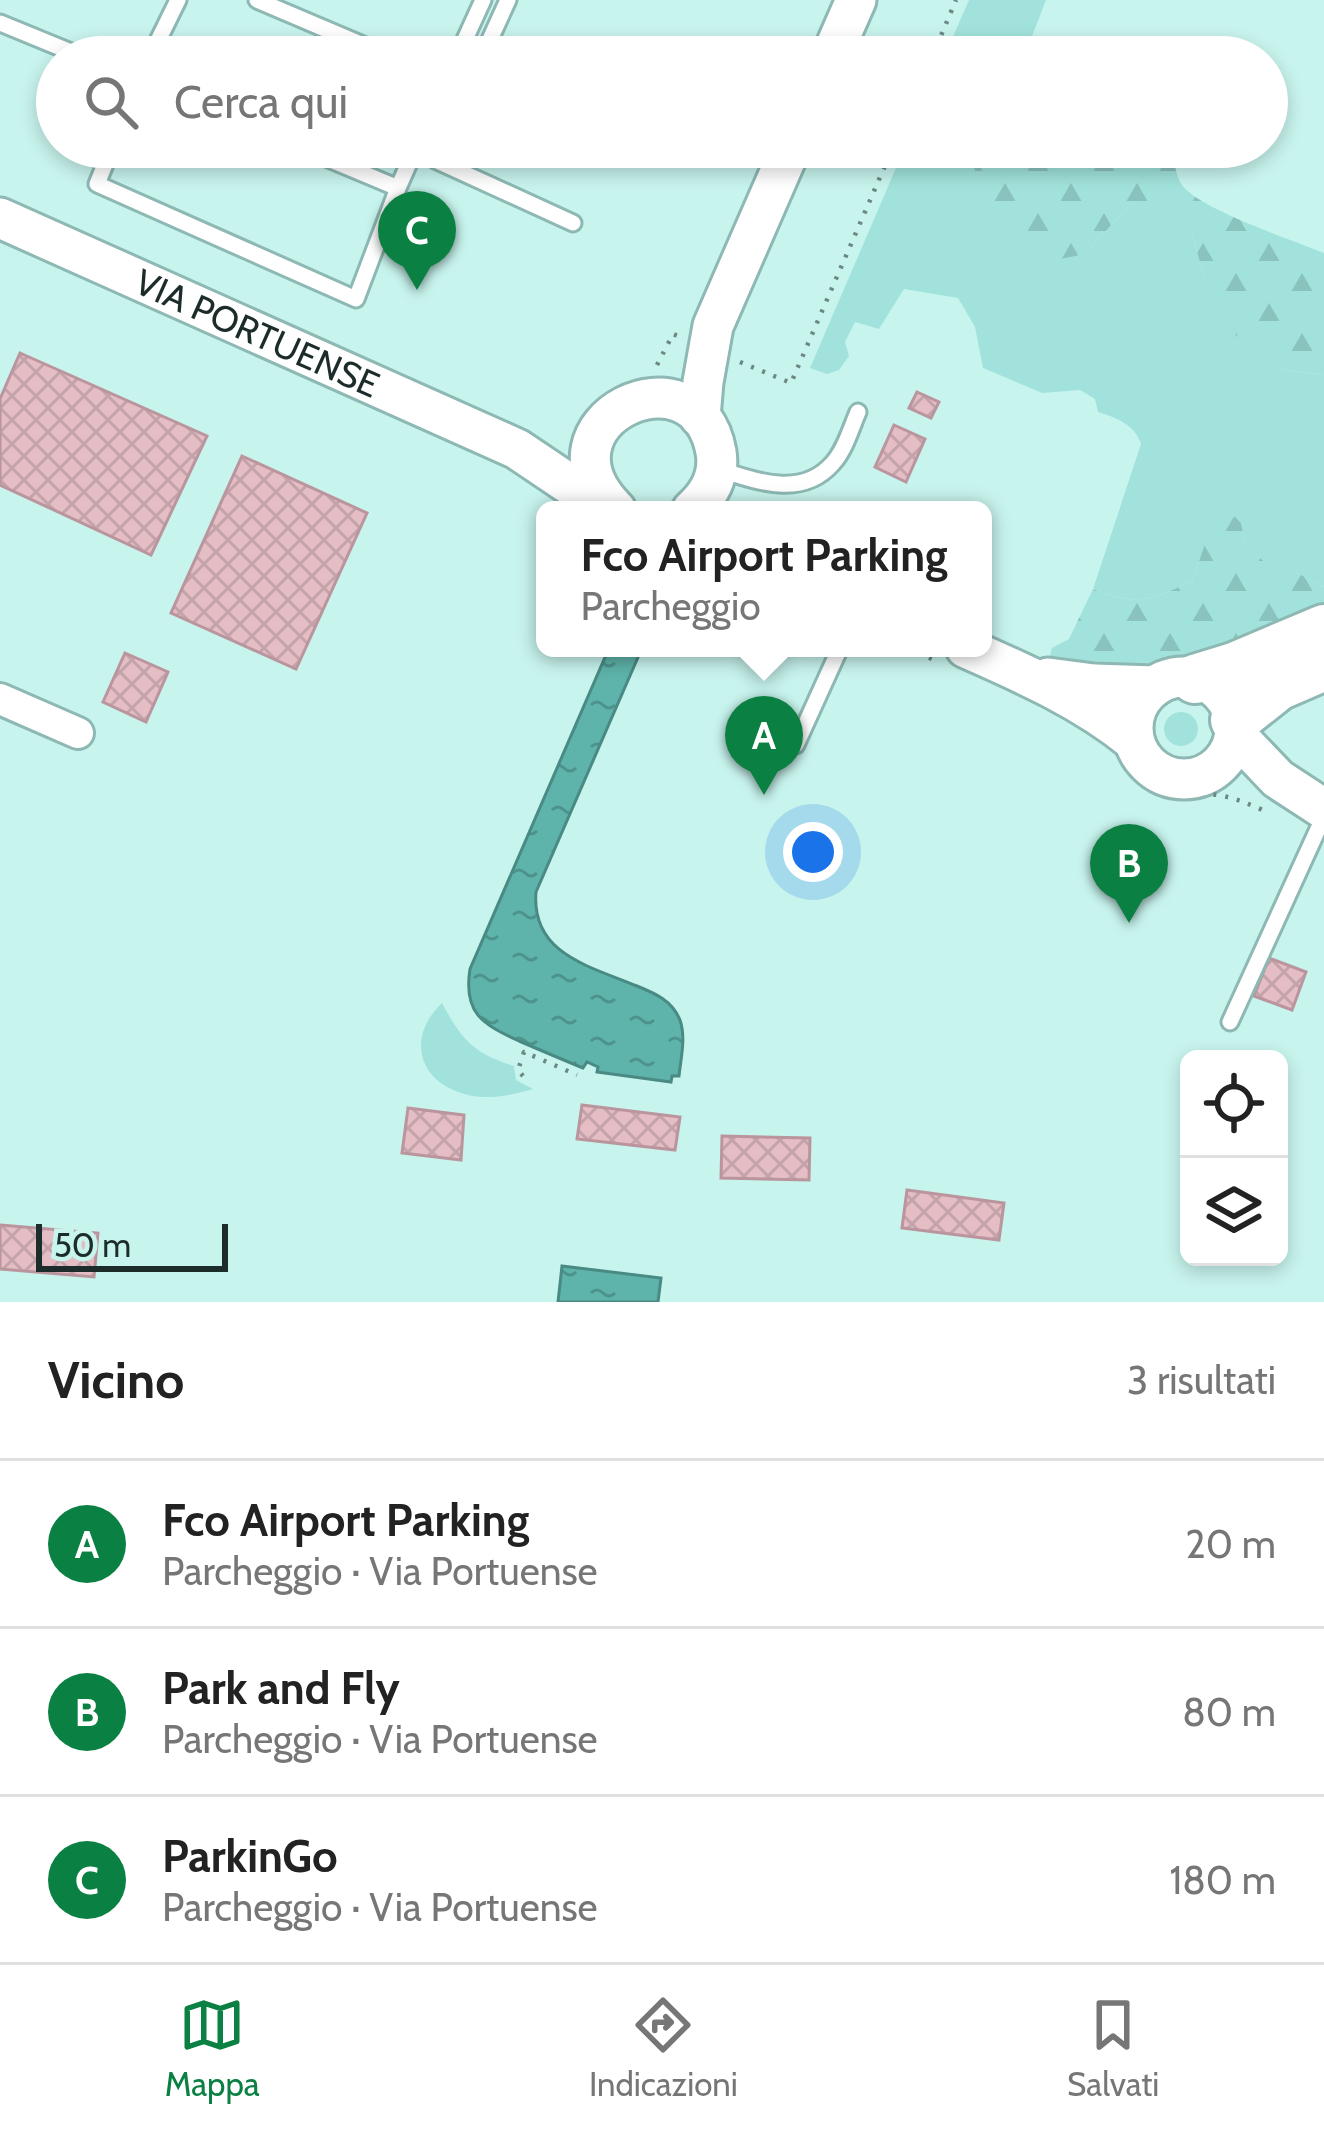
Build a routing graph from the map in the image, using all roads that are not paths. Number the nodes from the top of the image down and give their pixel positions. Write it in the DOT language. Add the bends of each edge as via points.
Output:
graph roads {
  1 [pos="178,0"];
  2 [pos="257,0"];
  3 [pos="483,0"];
  4 [pos="508,0"];
  5 [pos="856,0"];
  6 [pos="0,23"];
  7 [pos="160,36"];
  8 [pos="342,36"];
  9 [pos="467,36"];
  10 [pos="492,36"];
  11 [pos="840,36"];
  12 [pos="36,38"];
  13 [pos="103,168"];
  14 [pos="350,168"];
  15 [pos="407,168"];
  16 [pos="453,168"];
  17 [pos="783,168"];
  18 [pos="398,188"];
  19 [pos="0,218"];
  20 [pos="573,223"];
  21 [pos="719,341"];
  22 [pos="650,398"];
  23 [pos="858,412"];
  24 [pos="700,417"];
  25 [pos="593,443"];
  26 [pos="518,449"];
  27 [pos="708,496"];
  28 [pos="599,501"];
  29 [pos="608,501"];
  30 [pos="1324,629"];
  31 [pos="836,657"];
  32 [pos="987,657"];
  33 [pos="1324,666"];
  34 [pos="1030,676"];
  35 [pos="1175,682"];
  36 [pos="0,699"];
  37 [pos="1235,727"];
  38 [pos="78,734"];
  39 [pos="1134,741"];
  40 [pos="796,745"];
  41 [pos="1206,775"];
  42 [pos="1318,808"];
  43 [pos="1230,1022"];
  1 -- 7 [label="lane"];
  2 -- 8 [label="lane"];
  3 -- 9 [label="lane"];
  4 -- 10 [label="lane"];
  5 -- 11 [label="street"];
  6 -- 12 [label="lane"];
  13 -- 18 [label="lane" via="97,184 356,298"];
  14 -- 18 [label="lane"];
  15 -- 18 [label="lane"];
  16 -- 20 [label="lane"];
  17 -- 21 [label="street"];
  19 -- 26 [label="street, VIA PORTUENSE"];
  21 -- 22 [label="street"];
  21 -- 24 [label="street"];
  22 -- 24 [label="street"];
  22 -- 25 [label="street" via="614,411"];
  23 -- 27 [label="lane" via="836,460 818,477"];
  24 -- 27 [label="street" via="715,446"];
  25 -- 26 [label="street, VIA PORTUENSE" via="561,456"];
  25 -- 29 [label="street" via="594,479"];
  26 -- 28 [label="street, VIA PORTUENSE"];
  30 -- 35 [label="main road"];
  31 -- 40 [label="lane"];
  32 -- 34 [label="street"];
  33 -- 37 [label="main road" via="1278,686"];
  34 -- 35 [label="street"];
  34 -- 39 [label="street"];
  35 -- 37 [label="street" via="1218,691"];
  35 -- 39 [label="street" via="1138,705"];
  36 -- 38 [label="street"];
  37 -- 41 [label="street" via="1225,758"];
  37 -- 42 [label="street" via="1278,778"];
  39 -- 41 [label="street" via="1142,758 1170,778"];
  41 -- 42 [label="street"];
  42 -- 43 [label="lane"];
}
